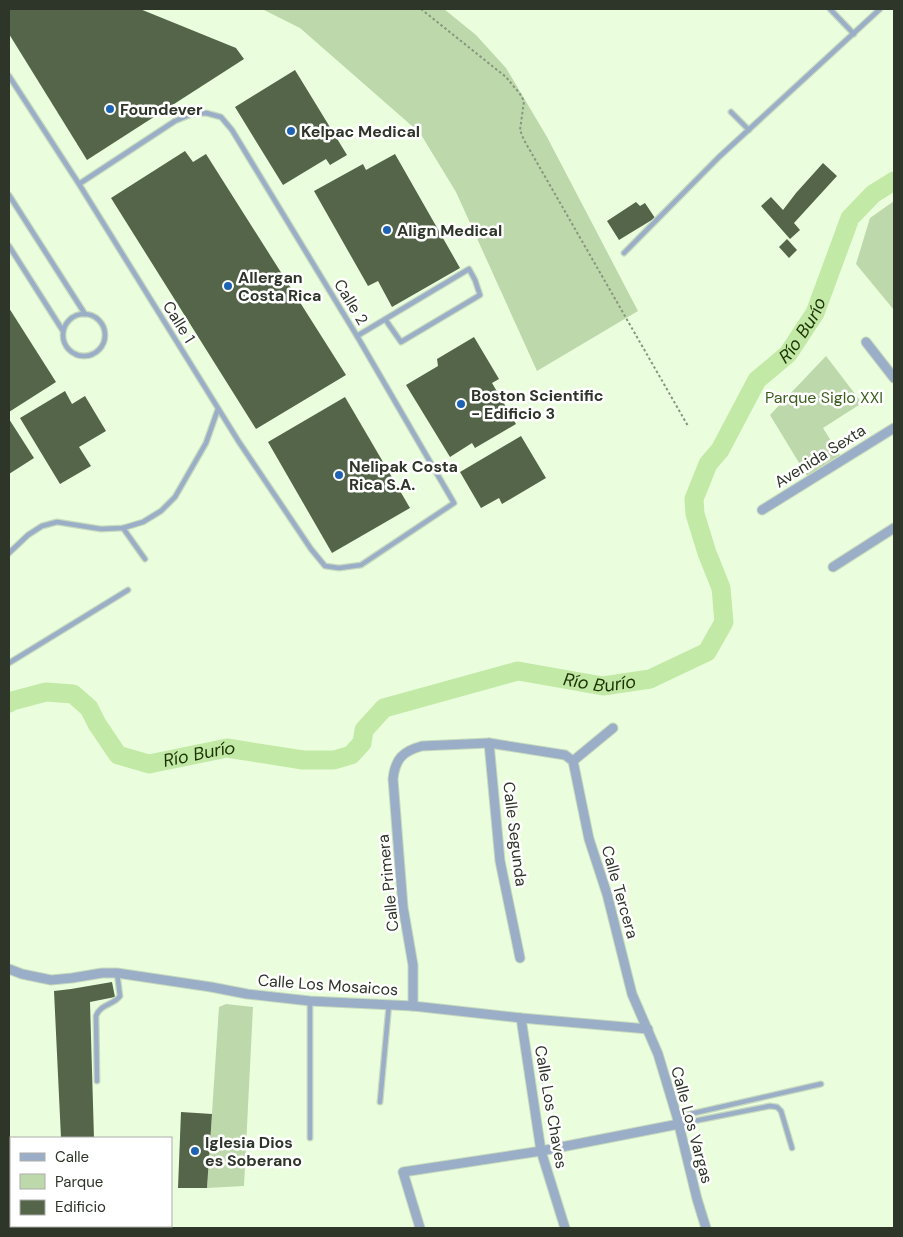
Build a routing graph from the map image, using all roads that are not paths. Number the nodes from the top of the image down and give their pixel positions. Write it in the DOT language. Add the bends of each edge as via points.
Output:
graph roads {
  1 [pos="830,9"];
  2 [pos="880,9"];
  3 [pos="854,34"];
  4 [pos="9,76"];
  5 [pos="15,86"];
  6 [pos="9,91"];
  7 [pos="731,112"];
  8 [pos="749,130"];
  9 [pos="79,184"];
  10 [pos="9,195"];
  11 [pos="9,246"];
  12 [pos="624,253"];
  13 [pos="85,314"];
  14 [pos="385,319"];
  15 [pos="63,331"];
  16 [pos="357,336"];
  17 [pos="866,342"];
  18 [pos="894,378"];
  19 [pos="218,409"];
  20 [pos="894,428"];
  21 [pos="762,510"];
  22 [pos="123,528"];
  23 [pos="894,528"];
  24 [pos="9,553"];
  25 [pos="145,559"];
  26 [pos="833,567"];
  27 [pos="339,568"];
  28 [pos="128,590"];
  29 [pos="9,663"];
  30 [pos="613,728"];
  31 [pos="489,743"];
  32 [pos="572,761"];
  33 [pos="520,958"];
  34 [pos="9,969"];
  35 [pos="117,973"];
  36 [pos="310,1001"];
  37 [pos="388,1004"];
  38 [pos="413,1006"];
  39 [pos="521,1018"];
  40 [pos="648,1029"];
  41 [pos="97,1081"];
  42 [pos="821,1084"];
  43 [pos="380,1102"];
  44 [pos="678,1120"];
  45 [pos="310,1138"];
  46 [pos="792,1148"];
  47 [pos="541,1151"];
  48 [pos="9,1219"];
  49 [pos="9,1228"];
  50 [pos="420,1228"];
  51 [pos="564,1228"];
  52 [pos="706,1228"];
  1 -- 3 [label="lane"];
  2 -- 3 [label="lane"];
  3 -- 8 [label="lane"];
  4 -- 5 [label="lane, Calle 1"];
  5 -- 6 [label="lane"];
  5 -- 9 [label="lane, Calle 1"];
  7 -- 8 [label="lane"];
  8 -- 12 [label="lane"];
  9 -- 16 [label="lane, Calle 2" via="175,121 192,114 221,117"];
  9 -- 19 [label="lane, Calle 1"];
  10 -- 13 [label="lane"];
  11 -- 15 [label="lane"];
  13 -- 15 [label="lane" via="73,317"];
  13 -- 15 [label="lane" via="98,319 104,330 103,343 94,353 82,356 73,353 64,344"];
  14 -- 14 [label="lane" via="469,269 475,280 480,295 401,342"];
  14 -- 16 [label="lane"];
  16 -- 27 [label="lane, Calle 2" via="454,504 361,564"];
  17 -- 18 [label="street"];
  19 -- 22 [label="lane" via="206,443 175,498 143,522"];
  19 -- 27 [label="lane, Calle 1" via="311,549 325,566"];
  20 -- 21 [label="street, Avenida Sexta"];
  22 -- 24 [label="lane" via="101,529 57,522 28,535"];
  22 -- 25 [label="lane"];
  23 -- 26 [label="street"];
  28 -- 29 [label="lane"];
  30 -- 32 [label="street"];
  31 -- 32 [label="street" via="565,755"];
  31 -- 33 [label="street, Calle Segunda" via="500,861"];
  31 -- 38 [label="street, Calle Primera" via="422,746 406,753 396,764 393,779 403,907 413,965"];
  32 -- 40 [label="street, Calle Tercera" via="589,839 607,894 632,994"];
  34 -- 35 [label="street, Calle Los Mosaicos" via="51,980"];
  35 -- 36 [label="street, Calle Los Mosaicos"];
  35 -- 41 [label="lane" via="120,996 101,1008 96,1016"];
  36 -- 37 [label="street, Calle Los Mosaicos"];
  36 -- 45 [label="lane"];
  37 -- 38 [label="street, Calle Los Mosaicos"];
  37 -- 43 [label="lane"];
  38 -- 39 [label="street, Calle Los Mosaicos"];
  39 -- 40 [label="street, Calle Los Mosaicos"];
  39 -- 47 [label="street, Calle Los Chaves"];
  40 -- 44 [label="street, Calle Los Vargas"];
  42 -- 44 [label="lane"];
  44 -- 46 [label="lane" via="777,1107"];
  44 -- 47 [label="street"];
  44 -- 52 [label="street, Calle Los Vargas"];
  47 -- 50 [label="street" via="403,1172"];
  47 -- 51 [label="street, Calle Los Chaves"];
  48 -- 49 [label="street"];
}
